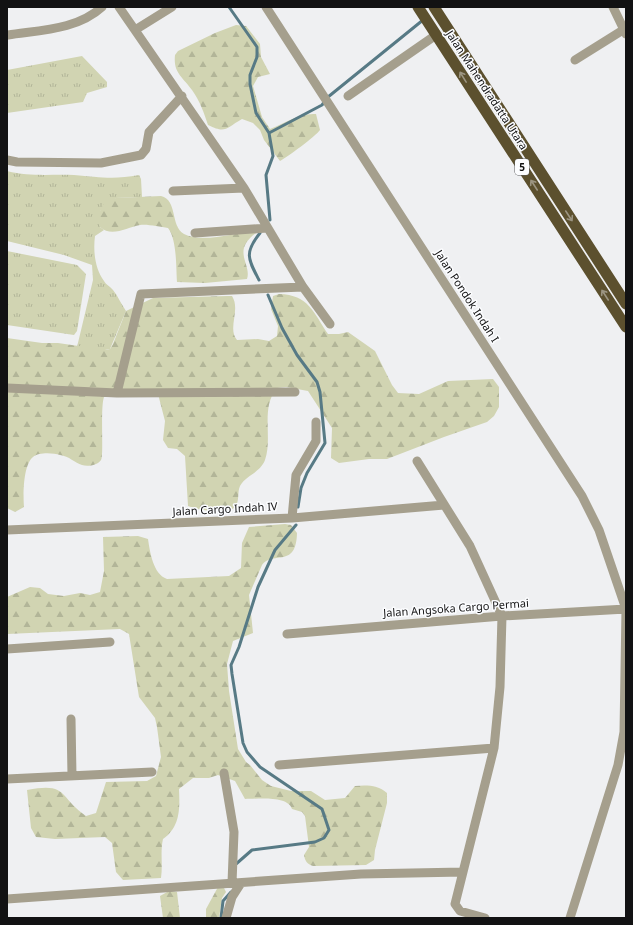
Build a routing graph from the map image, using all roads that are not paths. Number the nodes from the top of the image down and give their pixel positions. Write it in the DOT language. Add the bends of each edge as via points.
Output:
graph roads {
  1 [pos="102,7"];
  2 [pos="119,7"];
  3 [pos="172,7"];
  4 [pos="266,7"];
  5 [pos="418,7"];
  6 [pos="434,7"];
  7 [pos="613,7"];
  8 [pos="134,30"];
  9 [pos="624,32"];
  10 [pos="8,35"];
  11 [pos="436,35"];
  12 [pos="575,60"];
  13 [pos="182,96"];
  14 [pos="348,96"];
  15 [pos="7,160"];
  16 [pos="244,188"];
  17 [pos="173,191"];
  18 [pos="267,228"];
  19 [pos="195,234"];
  20 [pos="303,287"];
  21 [pos="626,304"];
  22 [pos="330,324"];
  23 [pos="626,327"];
  24 [pos="7,388"];
  25 [pos="295,392"];
  26 [pos="117,393"];
  27 [pos="316,422"];
  28 [pos="417,461"];
  29 [pos="444,505"];
  30 [pos="292,518"];
  31 [pos="7,530"];
  32 [pos="626,609"];
  33 [pos="502,616"];
  34 [pos="287,634"];
  35 [pos="110,642"];
  36 [pos="7,649"];
  37 [pos="71,719"];
  38 [pos="494,748"];
  39 [pos="279,765"];
  40 [pos="152,772"];
  41 [pos="224,773"];
  42 [pos="72,776"];
  43 [pos="7,779"];
  44 [pos="463,872"];
  45 [pos="237,883"];
  46 [pos="7,899"];
  47 [pos="226,918"];
  48 [pos="485,918"];
  49 [pos="570,918"];
  1 -- 10 [label="street" via="77,23"];
  2 -- 8 [label="street"];
  3 -- 8 [label="street"];
  4 -- 32 [label="street, Jalan Pondok Indah I" via="582,496 599,530"];
  5 -- 11 [label="highway, Jalan Mahendradatta Utara / 5"];
  6 -- 21 [label="highway, Jalan Mahendradatta Utara / 5, one-way"];
  7 -- 9 [label="street"];
  8 -- 13 [label="street"];
  9 -- 12 [label="street"];
  11 -- 14 [label="street"];
  23 -- 11 [label="highway, Jalan Mahendradatta Utara / 5, one-way"];
  13 -- 15 [label="street" via="149,132 146,149 140,155 101,163"];
  13 -- 16 [label="street"];
  16 -- 17 [label="street"];
  16 -- 18 [label="street"];
  18 -- 19 [label="street"];
  18 -- 20 [label="street"];
  20 -- 22 [label="street"];
  20 -- 26 [label="street" via="140,294"];
  24 -- 26 [label="street"];
  25 -- 26 [label="street"];
  27 -- 30 [label="street" via="316,441 296,475"];
  28 -- 29 [label="street"];
  29 -- 30 [label="street, Jalan Cargo Indah IV"];
  29 -- 33 [label="street" via="470,546"];
  30 -- 31 [label="street, Jalan Cargo Indah IV"];
  32 -- 33 [label="street, Jalan Angsoka Cargo Permai"];
  32 -- 49 [label="street, Jalan Pondok Indah I" via="622,747"];
  33 -- 34 [label="street, Jalan Angsoka Cargo Permai"];
  33 -- 38 [label="street" via="500,687"];
  35 -- 36 [label="street"];
  37 -- 42 [label="street"];
  38 -- 39 [label="street"];
  38 -- 44 [label="street"];
  40 -- 42 [label="street"];
  41 -- 45 [label="street" via="234,832"];
  42 -- 43 [label="street"];
  44 -- 45 [label="street" via="362,874"];
  44 -- 48 [label="street" via="456,908"];
  45 -- 46 [label="street"];
  45 -- 47 [label="street"];
}
